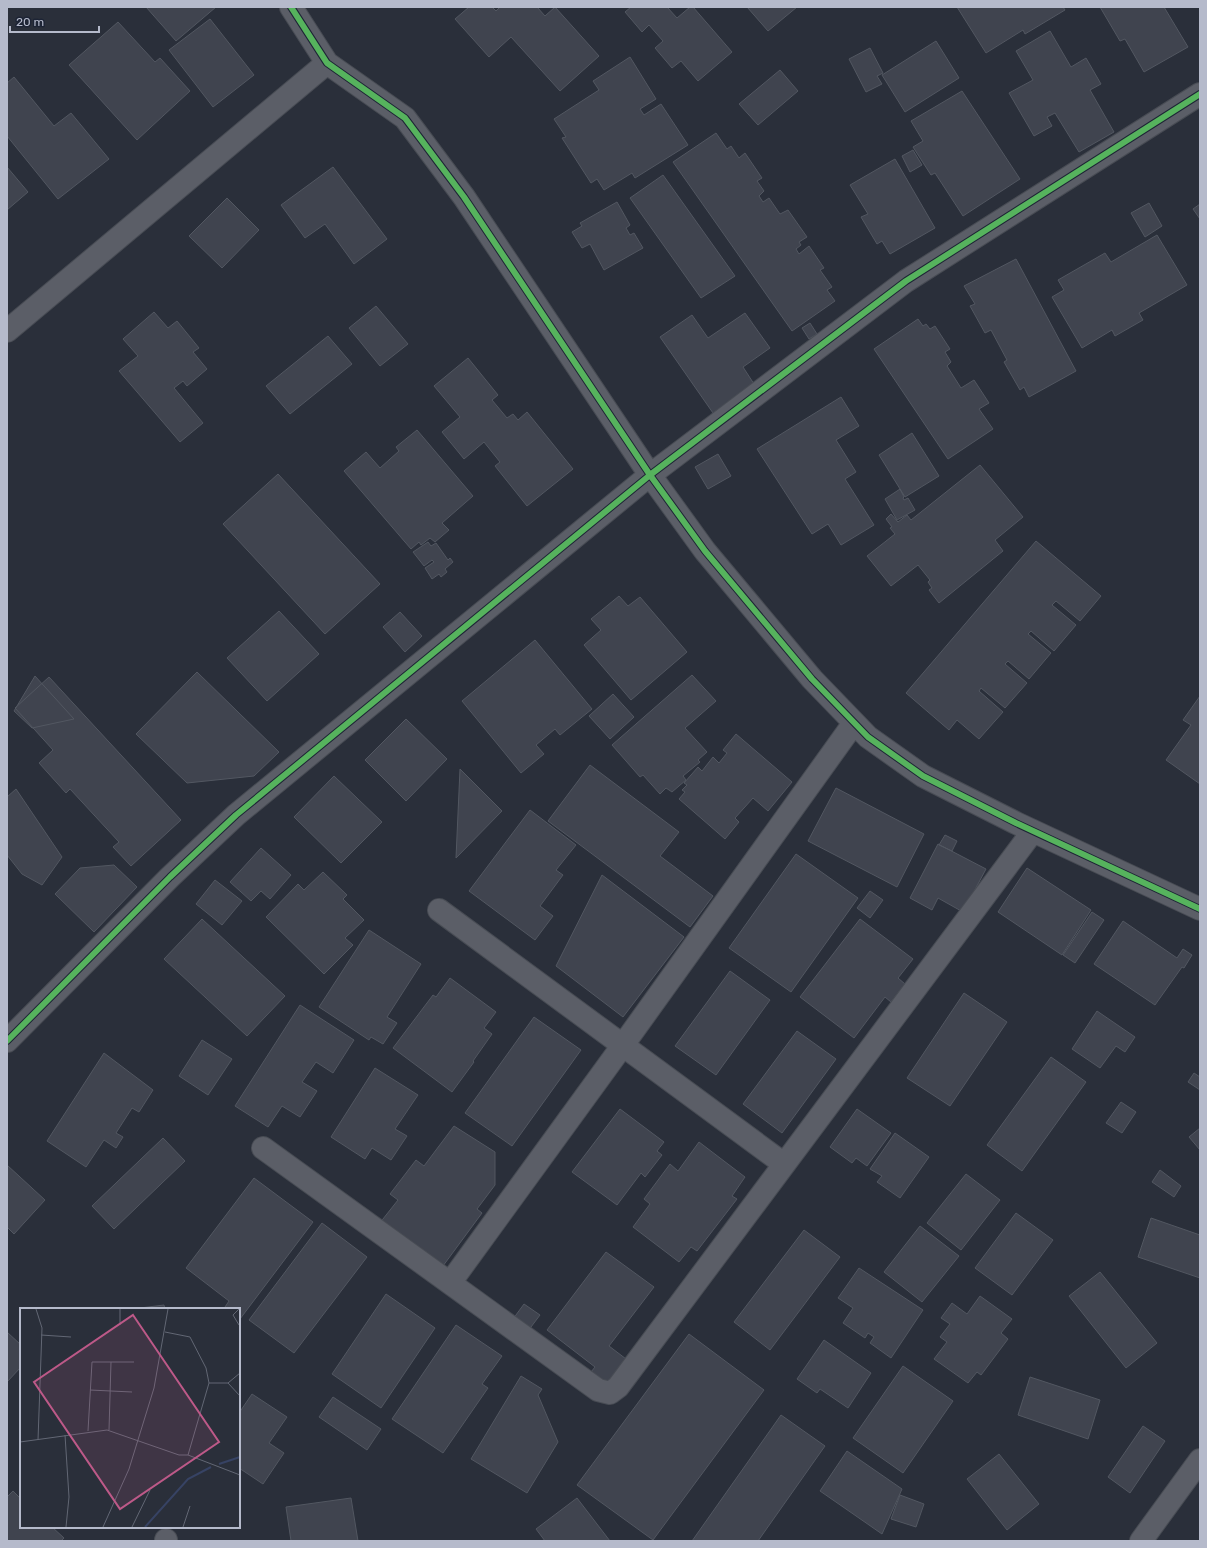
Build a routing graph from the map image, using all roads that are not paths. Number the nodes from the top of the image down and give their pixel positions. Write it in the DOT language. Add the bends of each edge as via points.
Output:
graph roads {
  1 [pos="291,7"];
  2 [pos="327,63"];
  3 [pos="1200,94"];
  4 [pos="7,331"];
  5 [pos="650,475"];
  6 [pos="854,723"];
  7 [pos="1033,831"];
  8 [pos="1200,909"];
  9 [pos="439,910"];
  10 [pos="7,1041"];
  11 [pos="623,1045"];
  12 [pos="263,1148"];
  13 [pos="784,1164"];
  14 [pos="450,1283"];
  15 [pos="1200,1460"];
  16 [pos="1141,1541"];
  1 -- 2 [label="street"];
  2 -- 4 [label="street"];
  2 -- 5 [label="street" via="405,118 464,197"];
  3 -- 5 [label="street" via="906,281"];
  5 -- 6 [label="street" via="705,551 812,679"];
  5 -- 10 [label="street" via="236,815 170,877"];
  6 -- 7 [label="street" via="868,738 923,776"];
  6 -- 11 [label="street"];
  7 -- 8 [label="street"];
  7 -- 13 [label="street"];
  9 -- 11 [label="street"];
  11 -- 13 [label="street"];
  11 -- 14 [label="street"];
  12 -- 14 [label="street"];
  13 -- 14 [label="street" via="618,1387 610,1393 598,1390"];
  15 -- 16 [label="street"];
}
